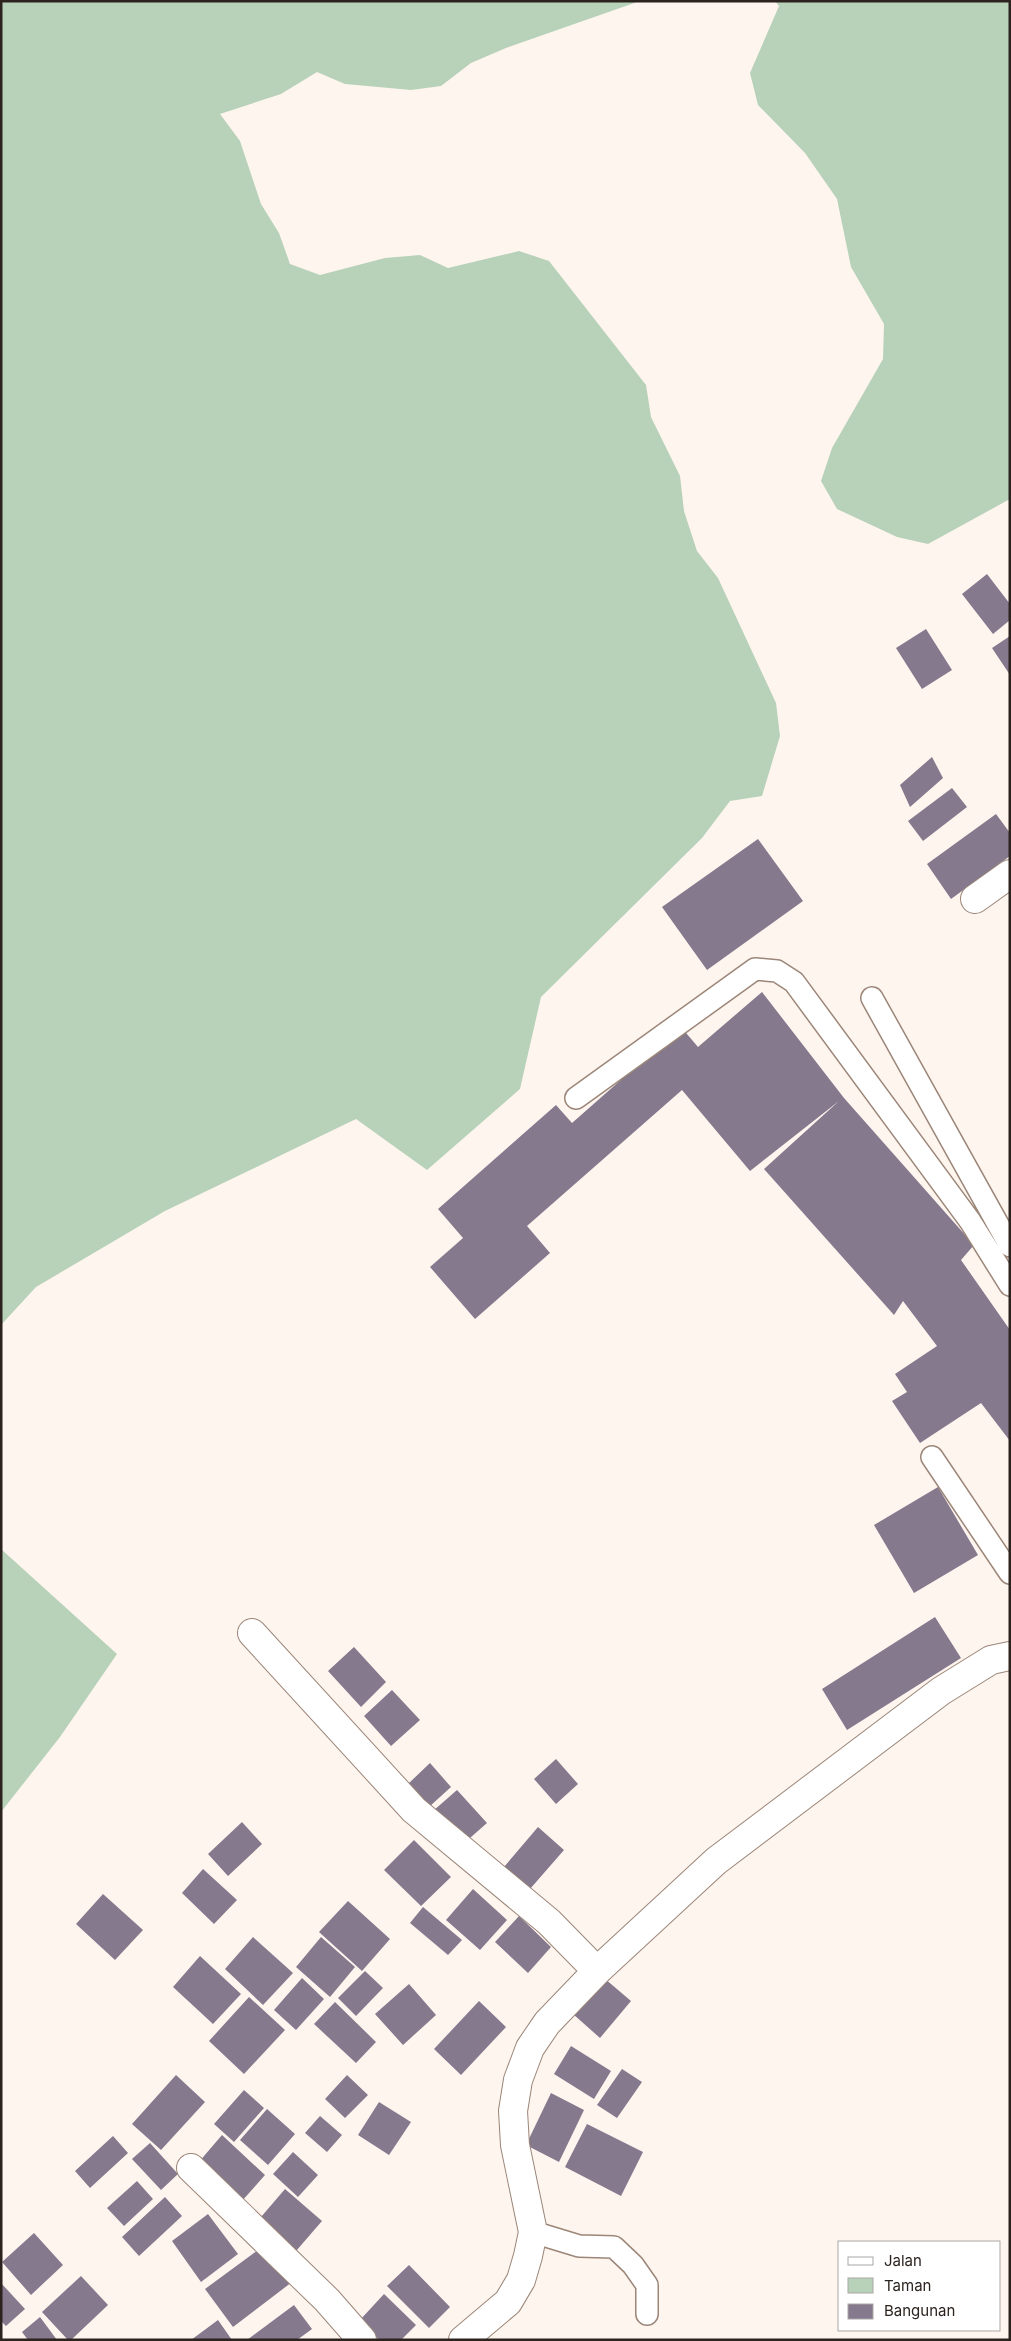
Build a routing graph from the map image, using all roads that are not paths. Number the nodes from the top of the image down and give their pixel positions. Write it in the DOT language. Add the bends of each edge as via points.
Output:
graph roads {
  1 [pos="1010,874"];
  2 [pos="975,900"];
  3 [pos="872,998"];
  4 [pos="576,1098"];
  5 [pos="1010,1246"];
  6 [pos="1010,1285"];
  7 [pos="932,1457"];
  8 [pos="1010,1573"];
  9 [pos="252,1633"];
  10 [pos="1010,1656"];
  11 [pos="597,1971"];
  12 [pos="191,2168"];
  13 [pos="533,2232"];
  14 [pos="647,2314"];
  15 [pos="362,2340"];
  16 [pos="463,2340"];
  1 -- 2 [label="street"];
  3 -- 5 [label="lane"];
  4 -- 6 [label="lane" via="755,969 777,971 794,982 970,1221"];
  7 -- 8 [label="lane"];
  9 -- 11 [label="street" via="414,1810 549,1922"];
  10 -- 11 [label="street" via="992,1660 941,1691 822,1779 716,1861"];
  11 -- 13 [label="street" via="548,2023 530,2048 518,2080 513,2111 515,2145"];
  12 -- 15 [label="street" via="328,2300"];
  13 -- 14 [label="lane" via="579,2246 614,2247 647,2285"];
  13 -- 16 [label="street" via="521,2280 508,2302"];
}
